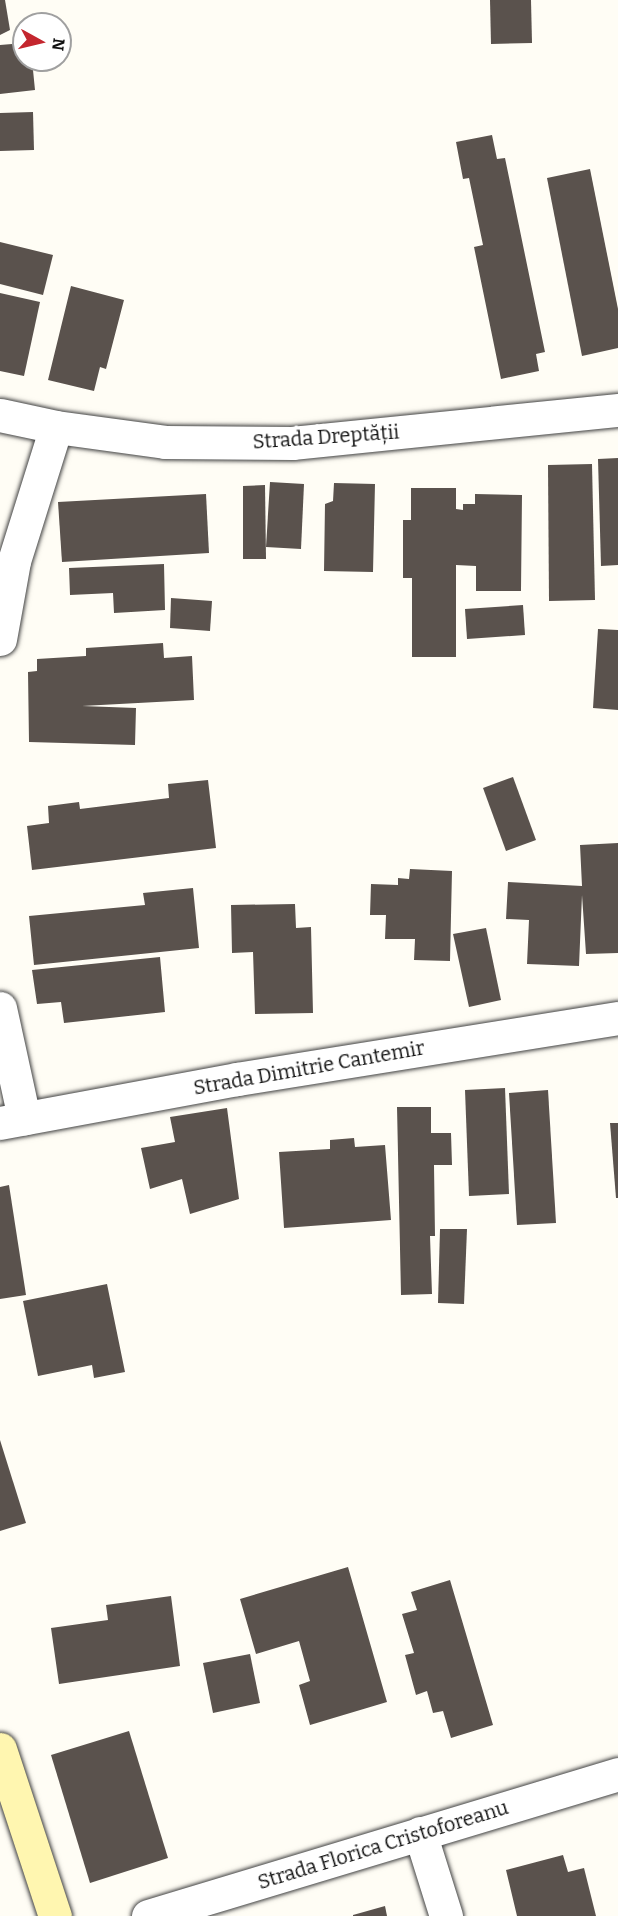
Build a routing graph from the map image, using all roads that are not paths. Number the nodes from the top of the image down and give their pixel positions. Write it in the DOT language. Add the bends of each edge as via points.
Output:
graph roads {
  1 [pos="618,410"];
  2 [pos="0,415"];
  3 [pos="56,427"];
  4 [pos="0,639"];
  5 [pos="0,1008"];
  6 [pos="618,1017"];
  7 [pos="12,1120"];
  8 [pos="0,1749"];
  9 [pos="618,1774"];
  10 [pos="420,1833"];
  11 [pos="55,1916"];
  12 [pos="148,1916"];
  13 [pos="446,1916"];
  1 -- 3 [label="street, Strada Dreptății" via="292,443 165,442"];
  2 -- 3 [label="street, Strada Dreptății"];
  3 -- 4 [label="street" via="14,561"];
  5 -- 7 [label="street"];
  6 -- 7 [label="street, Strada Dimitrie Cantemir"];
  8 -- 11 [label="street"];
  9 -- 10 [label="street, Strada Florica Cristoforeanu"];
  10 -- 12 [label="street, Strada Florica Cristoforeanu"];
  10 -- 13 [label="street"];
}
